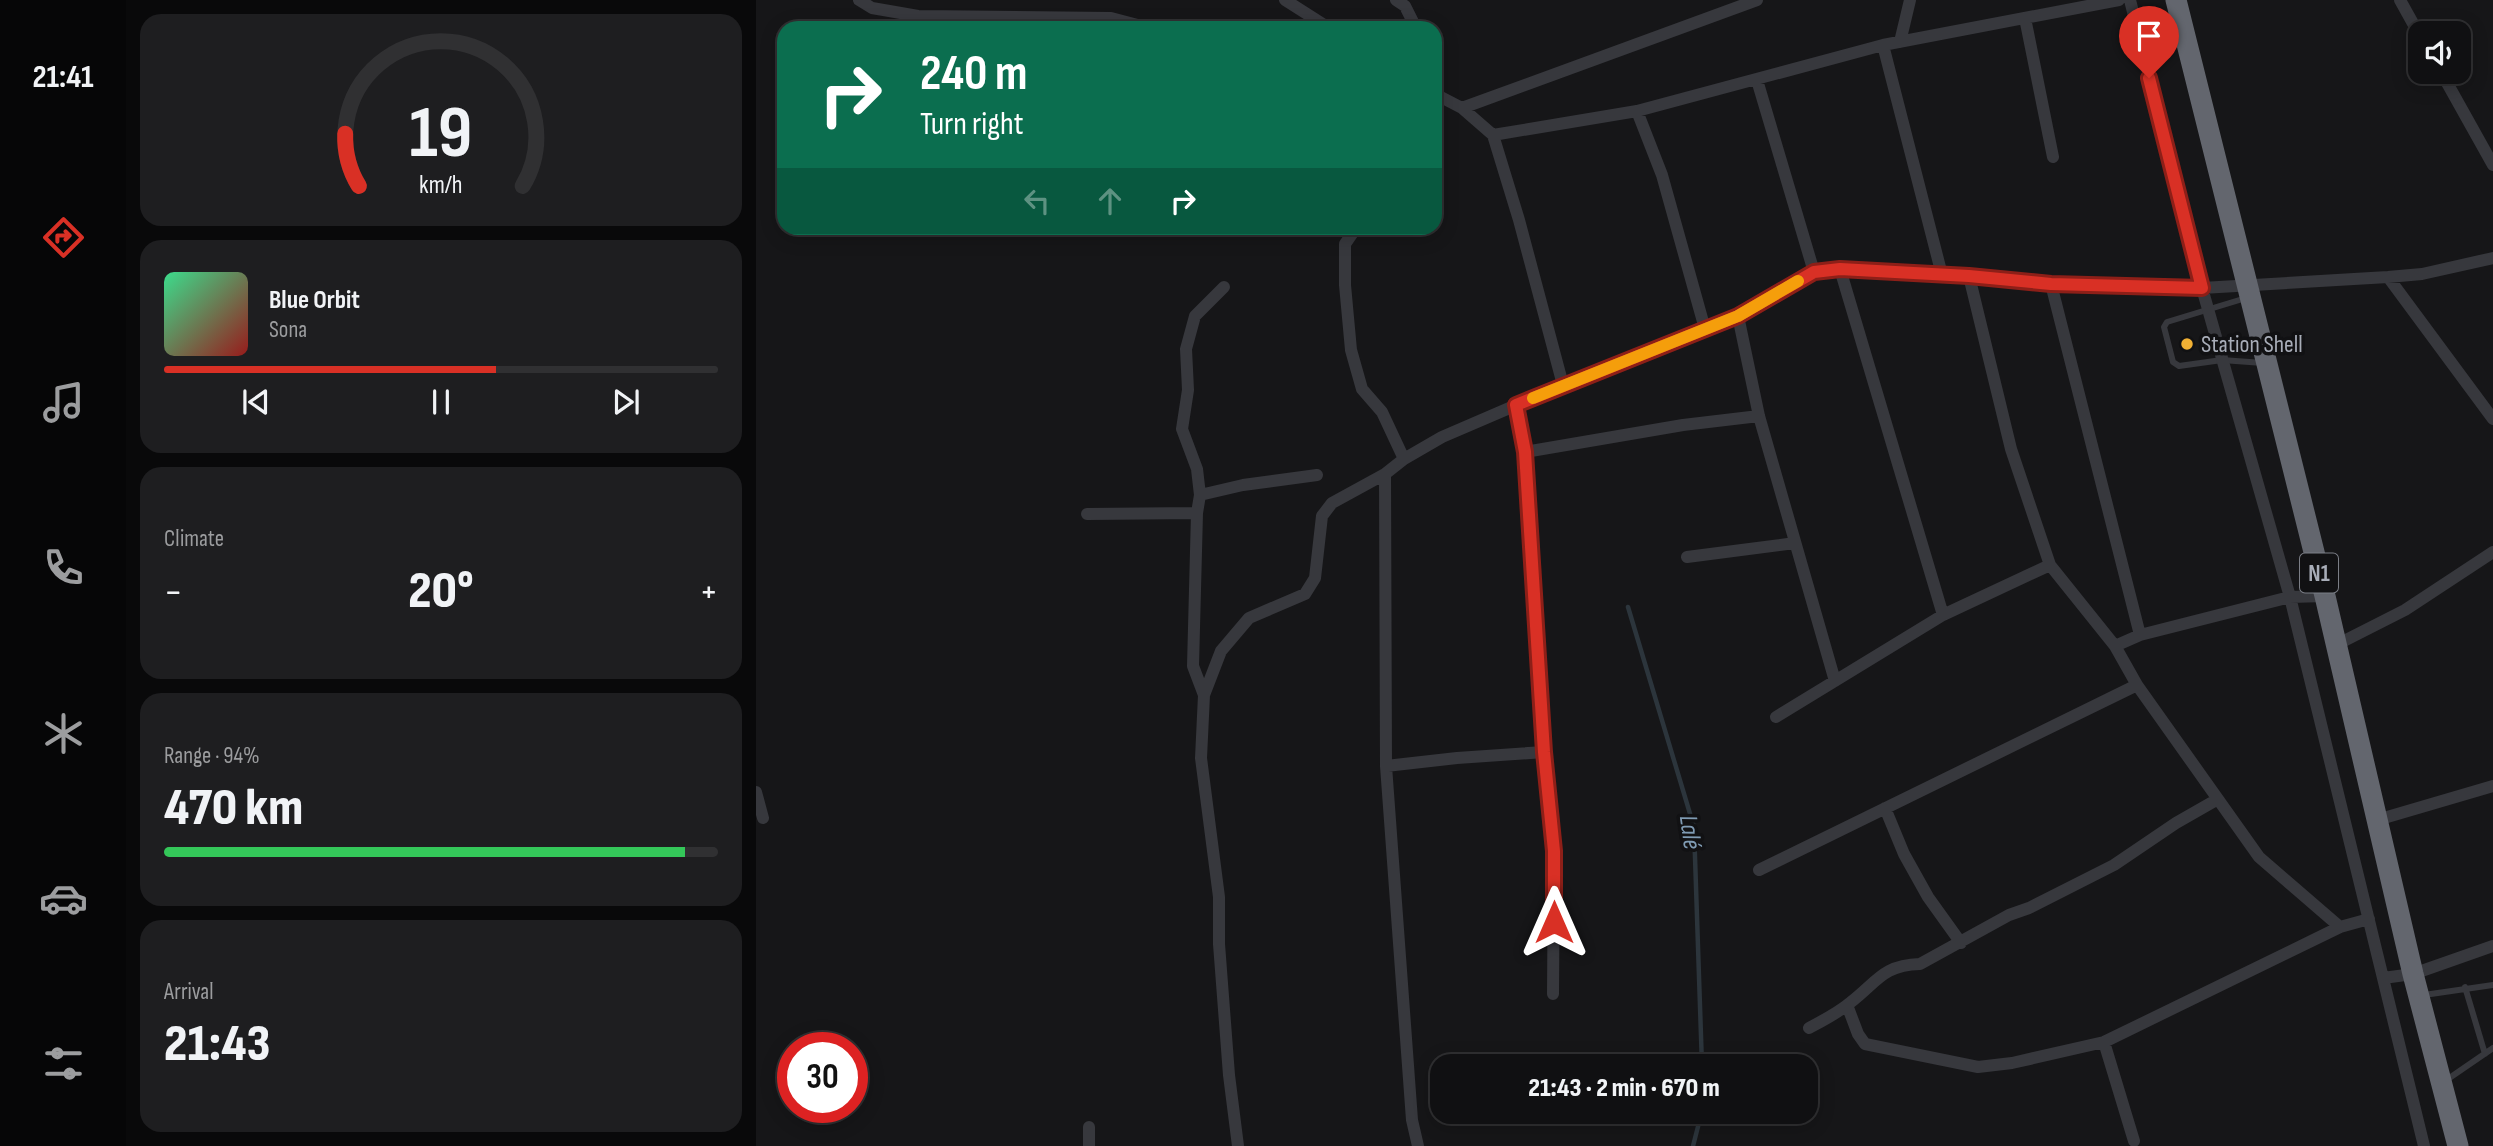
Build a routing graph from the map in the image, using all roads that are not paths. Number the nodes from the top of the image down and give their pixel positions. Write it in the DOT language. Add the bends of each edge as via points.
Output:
graph roads {
  1 [pos="859,0"];
  2 [pos="1285,0"];
  3 [pos="1396,0"];
  4 [pos="1757,0"];
  5 [pos="1910,0"];
  6 [pos="2119,0"];
  7 [pos="2130,0"];
  8 [pos="2176,0"];
  9 [pos="2400,0"];
  10 [pos="2025,18"];
  11 [pos="1122,21"];
  12 [pos="1318,21"];
  13 [pos="1412,21"];
  14 [pos="2412,21"];
  15 [pos="1900,42"];
  16 [pos="1883,45"];
  17 [pos="1757,80"];
  18 [pos="2448,84"];
  19 [pos="1442,102"];
  20 [pos="1462,108"];
  21 [pos="1637,111"];
  22 [pos="1493,135"];
  23 [pos="2053,157"];
  24 [pos="2493,165"];
  25 [pos="1351,235"];
  26 [pos="2493,258"];
  27 [pos="1840,269"];
  28 [pos="1814,272"];
  29 [pos="1942,275"];
  30 [pos="1969,276"];
  31 [pos="2388,277"];
  32 [pos="2051,284"];
  33 [pos="1224,287"];
  34 [pos="2202,288"];
  35 [pos="2250,291"];
  36 [pos="2208,311"];
  37 [pos="1738,316"];
  38 [pos="1705,329"];
  39 [pos="2222,360"];
  40 [pos="2268,364"];
  41 [pos="1563,385"];
  42 [pos="1516,405"];
  43 [pos="1759,416"];
  44 [pos="2493,419"];
  45 [pos="1525,452"];
  46 [pos="1404,459"];
  47 [pos="1385,474"];
  48 [pos="1317,475"];
  49 [pos="1200,495"];
  50 [pos="1197,513"];
  51 [pos="1087,514"];
  52 [pos="1795,543"];
  53 [pos="2493,552"];
  54 [pos="1687,557"];
  55 [pos="2050,565"];
  56 [pos="2325,596"];
  57 [pos="2290,597"];
  58 [pos="1944,615"];
  59 [pos="2140,635"];
  60 [pos="2336,645"];
  61 [pos="2115,646"];
  62 [pos="1835,681"];
  63 [pos="2137,685"];
  64 [pos="1204,695"];
  65 [pos="1776,717"];
  66 [pos="1544,752"];
  67 [pos="1386,766"];
  68 [pos="2493,786"];
  69 [pos="756,792"];
  70 [pos="2218,799"];
  71 [pos="1885,808"];
  72 [pos="763,818"];
  73 [pos="2377,820"];
  74 [pos="1759,870"];
  75 [pos="2369,919"];
  76 [pos="2340,927"];
  77 [pos="1961,943"];
  78 [pos="2493,946"];
  79 [pos="2413,974"];
  80 [pos="2383,978"];
  81 [pos="2493,985"];
  82 [pos="2465,987"];
  83 [pos="1553,994"];
  84 [pos="2418,995"];
  85 [pos="1847,1006"];
  86 [pos="1809,1028"];
  87 [pos="2104,1042"];
  88 [pos="2493,1048"];
  89 [pos="2485,1054"];
  90 [pos="2442,1083"];
  91 [pos="1089,1127"];
  92 [pos="2134,1141"];
  93 [pos="1089,1146"];
  94 [pos="1238,1146"];
  95 [pos="1418,1146"];
  96 [pos="2424,1146"];
  97 [pos="2458,1146"];
  1 -- 11 [label="street" via="872,8 918,16"];
  2 -- 12 [label="street"];
  3 -- 13 [label="street"];
  4 -- 20 [label="street"];
  5 -- 15 [label="street"];
  6 -- 10 [label="street"];
  7 -- 34 [label="street"];
  8 -- 35 [label="highway, N1"];
  9 -- 14 [label="street"];
  10 -- 15 [label="street"];
  10 -- 23 [label="street"];
  15 -- 16 [label="street"];
  16 -- 17 [label="street"];
  16 -- 29 [label="street"];
  17 -- 21 [label="street"];
  17 -- 28 [label="street"];
  18 -- 24 [label="street"];
  19 -- 20 [label="street"];
  20 -- 22 [label="street"];
  21 -- 22 [label="street"];
  21 -- 38 [label="street" via="1662,175"];
  22 -- 41 [label="street"];
  25 -- 46 [label="street" via="1345,244 1351,350 1362,389 1382,412"];
  26 -- 31 [label="street"];
  27 -- 28 [label="street"];
  27 -- 29 [label="street"];
  27 -- 58 [label="street"];
  28 -- 37 [label="street"];
  29 -- 30 [label="street"];
  30 -- 32 [label="street"];
  30 -- 55 [label="street" via="2011,449"];
  31 -- 35 [label="street"];
  31 -- 44 [label="street"];
  32 -- 34 [label="street"];
  32 -- 59 [label="street"];
  33 -- 49 [label="street" via="1195,316 1186,349 1188,390 1182,429 1197,469"];
  34 -- 35 [label="street"];
  34 -- 36 [label="street"];
  35 -- 36 [label="lane"];
  35 -- 40 [label="highway, N1"];
  36 -- 39 [label="street"];
  36 -- 39 [label="lane" via="2167,322 2164,327 2174,362 2179,366"];
  37 -- 38 [label="street"];
  37 -- 43 [label="street"];
  38 -- 41 [label="street"];
  39 -- 40 [label="lane"];
  39 -- 57 [label="street"];
  40 -- 56 [label="highway, N1"];
  41 -- 42 [label="street"];
  42 -- 45 [label="street"];
  42 -- 46 [label="street" via="1441,437"];
  43 -- 45 [label="street"];
  43 -- 52 [label="street"];
  45 -- 66 [label="street"];
  46 -- 47 [label="street"];
  47 -- 64 [label="street" via="1332,503 1322,516 1315,578 1305,594 1249,618 1221,651"];
  47 -- 67 [label="street"];
  48 -- 49 [label="street"];
  49 -- 50 [label="street"];
  50 -- 51 [label="street"];
  50 -- 64 [label="street" via="1193,666"];
  52 -- 54 [label="street"];
  52 -- 62 [label="street"];
  53 -- 60 [label="street" via="2405,610"];
  55 -- 58 [label="street"];
  55 -- 61 [label="street"];
  56 -- 57 [label="street"];
  56 -- 60 [label="highway, N1"];
  57 -- 59 [label="street"];
  57 -- 75 [label="street"];
  58 -- 62 [label="street"];
  59 -- 61 [label="street"];
  60 -- 73 [label="highway, N1"];
  61 -- 63 [label="street"];
  62 -- 65 [label="street"];
  63 -- 70 [label="street"];
  63 -- 71 [label="street"];
  64 -- 94 [label="street" via="1201,758 1219,897 1227,1049"];
  66 -- 67 [label="street"];
  66 -- 83 [label="street" via="1554,851"];
  67 -- 95 [label="street" via="1412,1120"];
  68 -- 73 [label="street"];
  69 -- 72 [label="street"];
  70 -- 76 [label="street" via="2259,857"];
  70 -- 77 [label="street" via="2114,865"];
  71 -- 74 [label="street"];
  71 -- 77 [label="street" via="1928,897"];
  73 -- 79 [label="highway, N1"];
  75 -- 76 [label="street"];
  75 -- 80 [label="street"];
  76 -- 87 [label="street"];
  77 -- 85 [label="street" via="1920,964 1889,969"];
  78 -- 79 [label="street"];
  79 -- 80 [label="street"];
  79 -- 84 [label="highway, N1"];
  80 -- 96 [label="street"];
  81 -- 82 [label="lane"];
  82 -- 84 [label="lane"];
  82 -- 89 [label="lane"];
  84 -- 90 [label="highway, N1"];
  85 -- 86 [label="street"];
  85 -- 87 [label="street" via="1865,1044 1978,1067"];
  87 -- 92 [label="street"];
  88 -- 89 [label="lane"];
  89 -- 90 [label="lane"];
  90 -- 97 [label="highway, N1"];
  91 -- 93 [label="street"];
}
